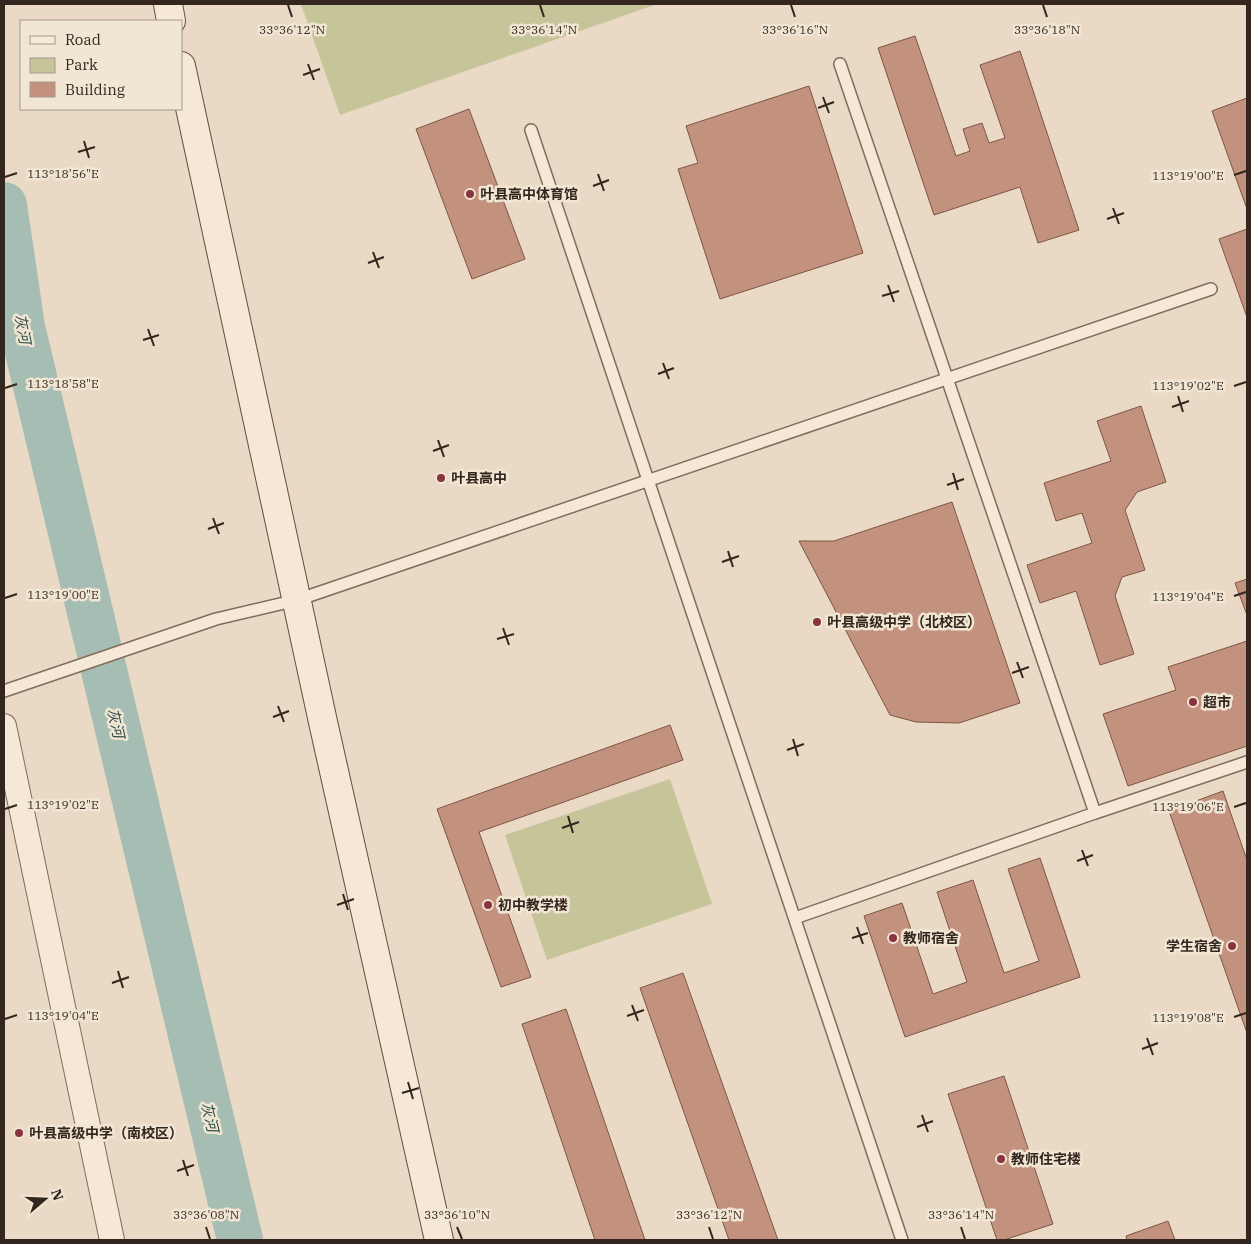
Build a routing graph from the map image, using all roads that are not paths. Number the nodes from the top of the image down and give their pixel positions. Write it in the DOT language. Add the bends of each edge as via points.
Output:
graph roads {
  1 [pos="168,4"];
  2 [pos="171,20"];
  3 [pos="840,64"];
  4 [pos="182,71"];
  5 [pos="531,130"];
  6 [pos="1211,289"];
  7 [pos="947,379"];
  8 [pos="648,480"];
  9 [pos="297,600"];
  10 [pos="4,691"];
  11 [pos="4,726"];
  12 [pos="1247,762"];
  13 [pos="1095,813"];
  14 [pos="794,918"];
  15 [pos="112,1240"];
  16 [pos="439,1240"];
  17 [pos="902,1240"];
  1 -- 2 [label="street"];
  3 -- 7 [label="lane"];
  4 -- 9 [label="street"];
  5 -- 8 [label="lane"];
  6 -- 7 [label="lane"];
  7 -- 8 [label="lane"];
  7 -- 13 [label="lane"];
  8 -- 9 [label="lane"];
  8 -- 14 [label="lane"];
  9 -- 10 [label="lane" via="216,619"];
  9 -- 16 [label="street"];
  11 -- 15 [label="street"];
  12 -- 13 [label="lane"];
  13 -- 14 [label="lane"];
  14 -- 17 [label="lane"];
}
